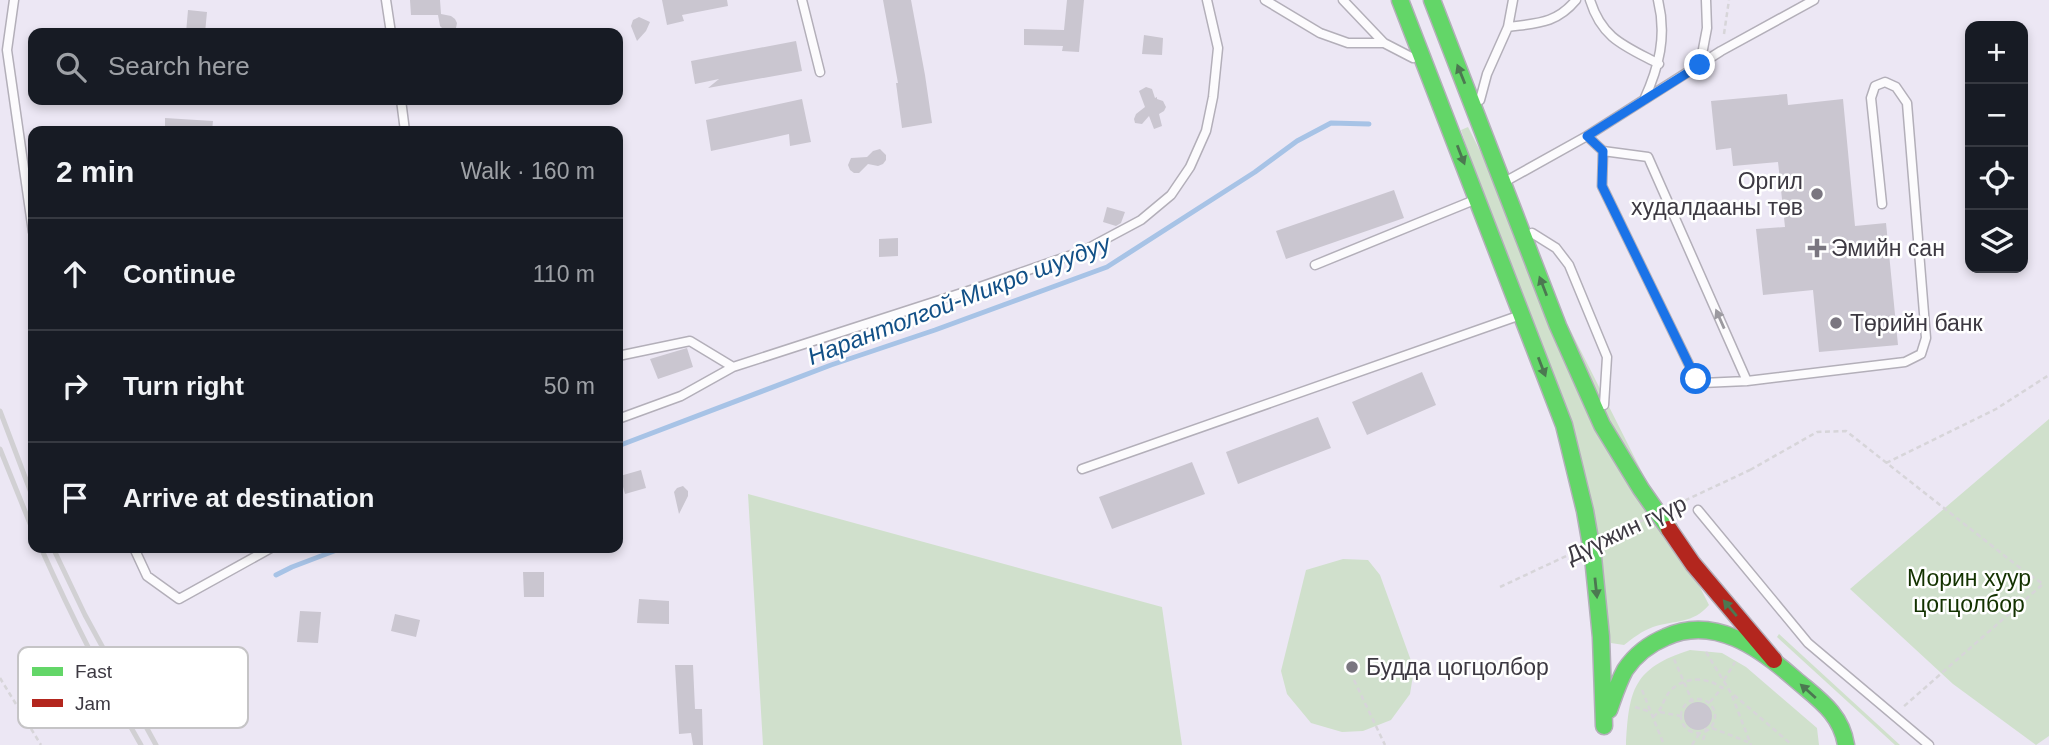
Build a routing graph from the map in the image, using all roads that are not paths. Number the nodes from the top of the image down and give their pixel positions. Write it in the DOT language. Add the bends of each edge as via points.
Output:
graph roads {
  1 [pos="14,0"];
  2 [pos="386,0"];
  3 [pos="802,0"];
  4 [pos="1207,0"];
  5 [pos="1265,0"];
  6 [pos="1343,0"];
  7 [pos="1401,0"];
  8 [pos="1432,0"];
  9 [pos="1513,0"];
  10 [pos="1576,0"];
  11 [pos="1590,0"];
  12 [pos="1657,0"];
  13 [pos="1706,0"];
  14 [pos="1814,0"];
  15 [pos="1508,27"];
  16 [pos="390,28"];
  17 [pos="1384,43"];
  18 [pos="1426,64"];
  19 [pos="1658,64"];
  20 [pos="1700,65"];
  21 [pos="820,72"];
  22 [pos="1644,100"];
  23 [pos="402,105"];
  24 [pos="1473,106"];
  25 [pos="1443,109"];
  26 [pos="404,126"];
  27 [pos="1587,136"];
  28 [pos="1603,151"];
  29 [pos="1503,183"];
  30 [pos="28,197"];
  31 [pos="1478,199"];
  32 [pos="1882,204"];
  33 [pos="1519,225"];
  34 [pos="1315,265"];
  35 [pos="1522,315"];
  36 [pos="623,355"];
  37 [pos="733,367"];
  38 [pos="1748,381"];
  39 [pos="623,417"];
  40 [pos="1602,425"];
  41 [pos="1082,469"];
  42 [pos="1698,510"];
  43 [pos="136,553"];
  44 [pos="262,553"];
  45 [pos="1774,660"];
  46 [pos="1604,726"];
  47 [pos="1603,745"];
  48 [pos="1846,745"];
  49 [pos="1928,745"];
  1 -- 30 [label="lane" via="7,50"];
  2 -- 16 [label="lane"];
  3 -- 21 [label="lane"];
  4 -- 37 [label="lane" via="1218,47 1206,131 1171,195 1140,220 1083,251"];
  5 -- 17 [label="lane" via="1320,33 1348,43"];
  6 -- 17 [label="lane"];
  7 -- 18 [label="highway"];
  24 -- 8 [label="highway, one-way"];
  9 -- 15 [label="lane"];
  10 -- 15 [label="lane" via="1549,22"];
  11 -- 19 [label="lane" via="1606,32"];
  12 -- 19 [label="lane" via="1662,33"];
  13 -- 20 [label="lane" via="1707,29"];
  14 -- 20 [label="lane"];
  15 -- 24 [label="lane"];
  17 -- 18 [label="lane"];
  18 -- 25 [label="highway"];
  19 -- 22 [label="lane"];
  20 -- 22 [label="lane"];
  22 -- 27 [label="lane"];
  23 -- 26 [label="lane"];
  24 -- 25 [label="highway"];
  24 -- 29 [label="highway"];
  25 -- 31 [label="highway, one-way"];
  27 -- 28 [label="lane"];
  27 -- 29 [label="lane"];
  38 -- 28 [label="lane, one-way" via="1648,157"];
  28 -- 38 [label="lane" via="1602,186 1696,379 1702,383"];
  29 -- 33 [label="highway"];
  31 -- 34 [label="lane"];
  31 -- 35 [label="highway"];
  32 -- 38 [label="lane" via="1871,98 1875,86 1885,82 1896,87 1907,103 1926,338 1921,354 1905,362"];
  40 -- 33 [label="highway, one-way"];
  33 -- 40 [label="lane" via="1556,248 1569,265 1607,357"];
  35 -- 41 [label="lane"];
  35 -- 46 [label="highway, one-way" via="1564,425 1585,512 1601,637"];
  36 -- 37 [label="lane" via="690,341"];
  37 -- 39 [label="lane" via="681,396"];
  45 -- 40 [label="highway, one-way" via="1693,564"];
  42 -- 49 [label="lane" via="1808,643"];
  43 -- 44 [label="lane" via="147,576 179,598"];
  45 -- 46 [label="highway" via="1719,631 1702,628 1661,638 1632,660 1619,680"];
  48 -- 45 [label="highway, one-way" via="1843,729 1829,709"];
  46 -- 47 [label="highway"];
}
